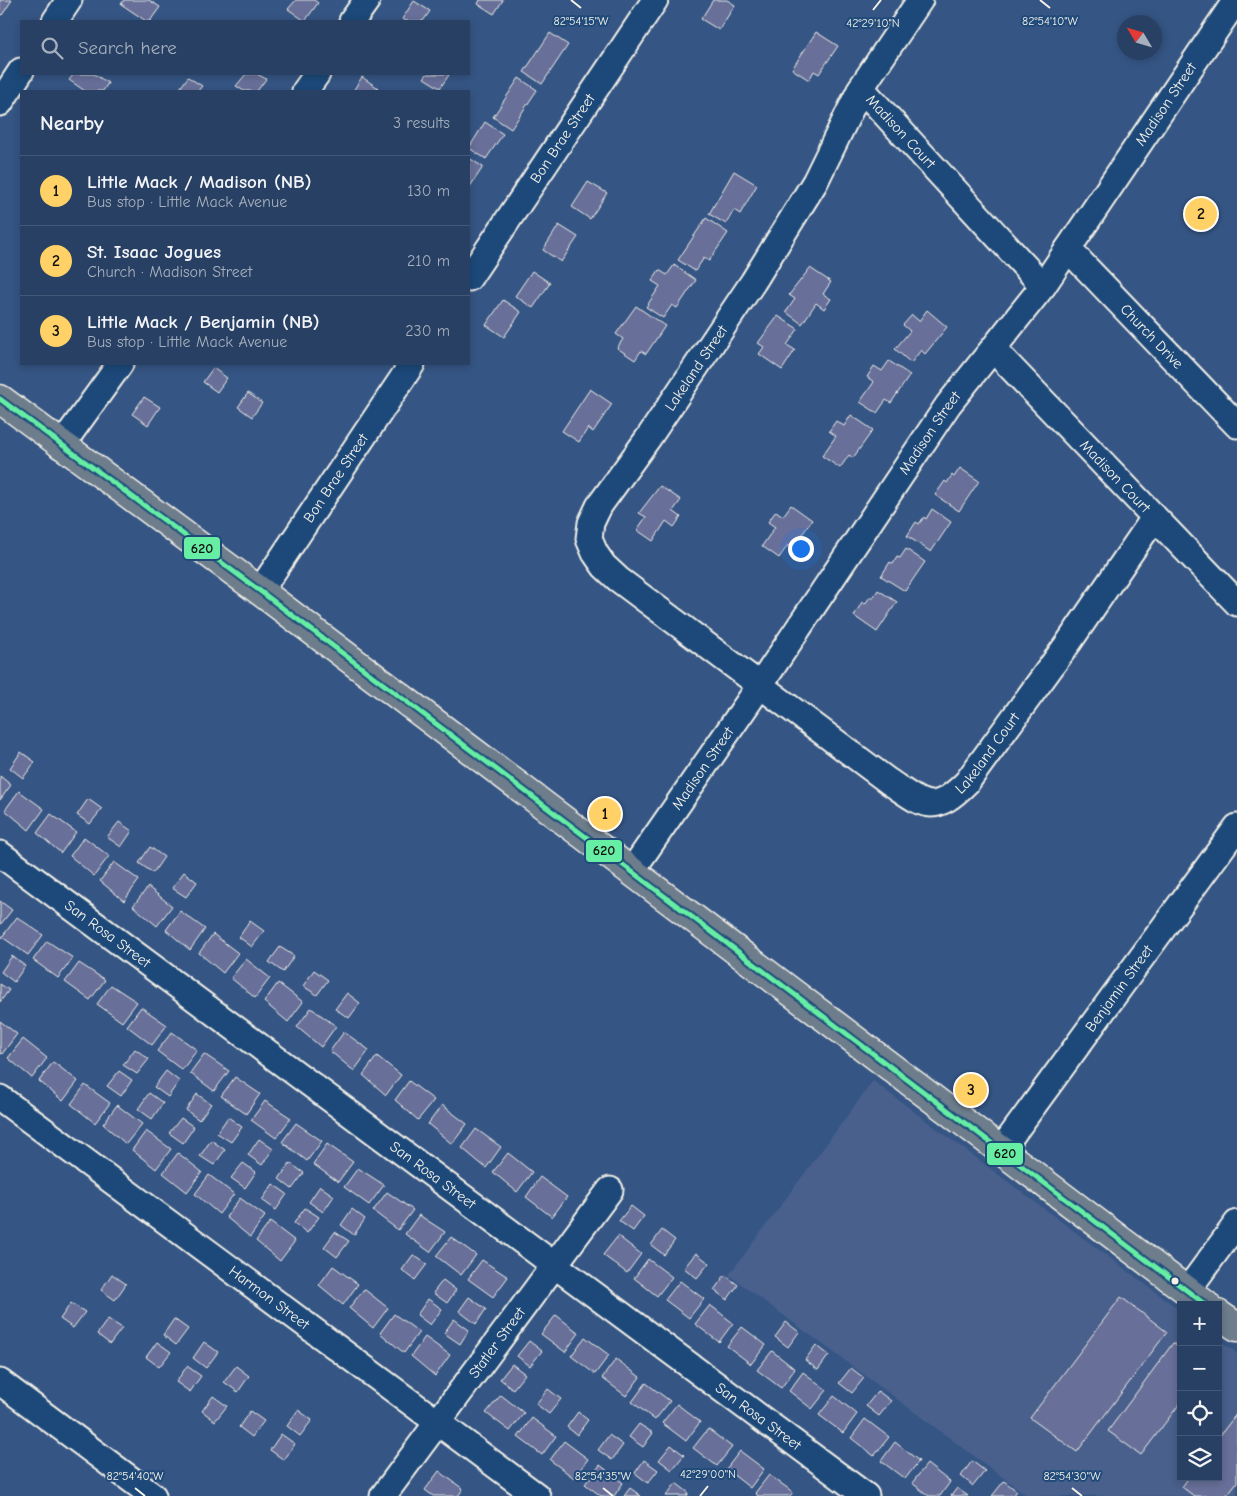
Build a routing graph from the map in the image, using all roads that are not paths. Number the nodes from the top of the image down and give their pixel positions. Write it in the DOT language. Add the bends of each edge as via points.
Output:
graph roads {
  1 [pos="69,0"];
  2 [pos="366,0"];
  3 [pos="655,0"];
  4 [pos="920,0"];
  5 [pos="1236,0"];
  6 [pos="56,20"];
  7 [pos="353,20"];
  8 [pos="20,73"];
  9 [pos="316,75"];
  10 [pos="861,88"];
  11 [pos="306,90"];
  12 [pos="0,103"];
  13 [pos="1068,249"];
  14 [pos="470,277"];
  15 [pos="1043,286"];
  16 [pos="994,350"];
  17 [pos="119,365"];
  18 [pos="411,365"];
  19 [pos="0,399"];
  20 [pos="1237,425"];
  21 [pos="61,446"];
  22 [pos="1154,518"];
  23 [pos="260,591"];
  24 [pos="1237,603"];
  25 [pos="759,686"];
  26 [pos="1237,827"];
  27 [pos="0,854"];
  28 [pos="631,872"];
  29 [pos="0,1098"];
  30 [pos="1001,1150"];
  31 [pos="610,1190"];
  32 [pos="1237,1222"];
  33 [pos="554,1265"];
  34 [pos="1197,1298"];
  35 [pos="1222,1317"];
  36 [pos="1237,1327"];
  37 [pos="0,1382"];
  38 [pos="437,1422"];
  39 [pos="153,1496"];
  40 [pos="383,1496"];
  41 [pos="537,1496"];
  42 [pos="866,1496"];
  1 -- 6 [label="street"];
  2 -- 7 [label="street"];
  3 -- 14 [label="street, Bon Brae Street"];
  4 -- 10 [label="street, Lakeland Street"];
  5 -- 13 [label="street, Madison Street"];
  8 -- 12 [label="street"];
  9 -- 11 [label="street"];
  10 -- 15 [label="street, Madison Court"];
  10 -- 25 [label="street, Lakeland Street" via="815,182 753,282 599,506 591,524 589,539 604,566"];
  13 -- 15 [label="street, Madison Street"];
  13 -- 20 [label="street, Church Drive"];
  15 -- 16 [label="street, Madison Street"];
  16 -- 22 [label="street, Madison Court"];
  16 -- 25 [label="street, Madison Street" via="948,405"];
  17 -- 21 [label="street"];
  18 -- 23 [label="street, Bon Brae Street"];
  19 -- 21 [label="main road"];
  21 -- 23 [label="main road"];
  22 -- 24 [label="street, Madison Court"];
  22 -- 25 [label="street, Lakeland Court" via="967,782 940,805 918,801"];
  23 -- 28 [label="main road"];
  25 -- 28 [label="street, Madison Street"];
  26 -- 30 [label="street, Benjamin Street"];
  27 -- 33 [label="street, San Rosa Street"];
  28 -- 30 [label="main road"];
  29 -- 38 [label="street, Harmon Street"];
  30 -- 34 [label="main road"];
  31 -- 33 [label="street, Statler Street"];
  32 -- 34 [label="street"];
  33 -- 38 [label="street, Statler Street"];
  33 -- 42 [label="street, San Rosa Street"];
  35 -- 36 [label="main road"];
  37 -- 39 [label="street"];
  38 -- 40 [label="street, Statler Street"];
  38 -- 41 [label="street, Harmon Street"];
}
